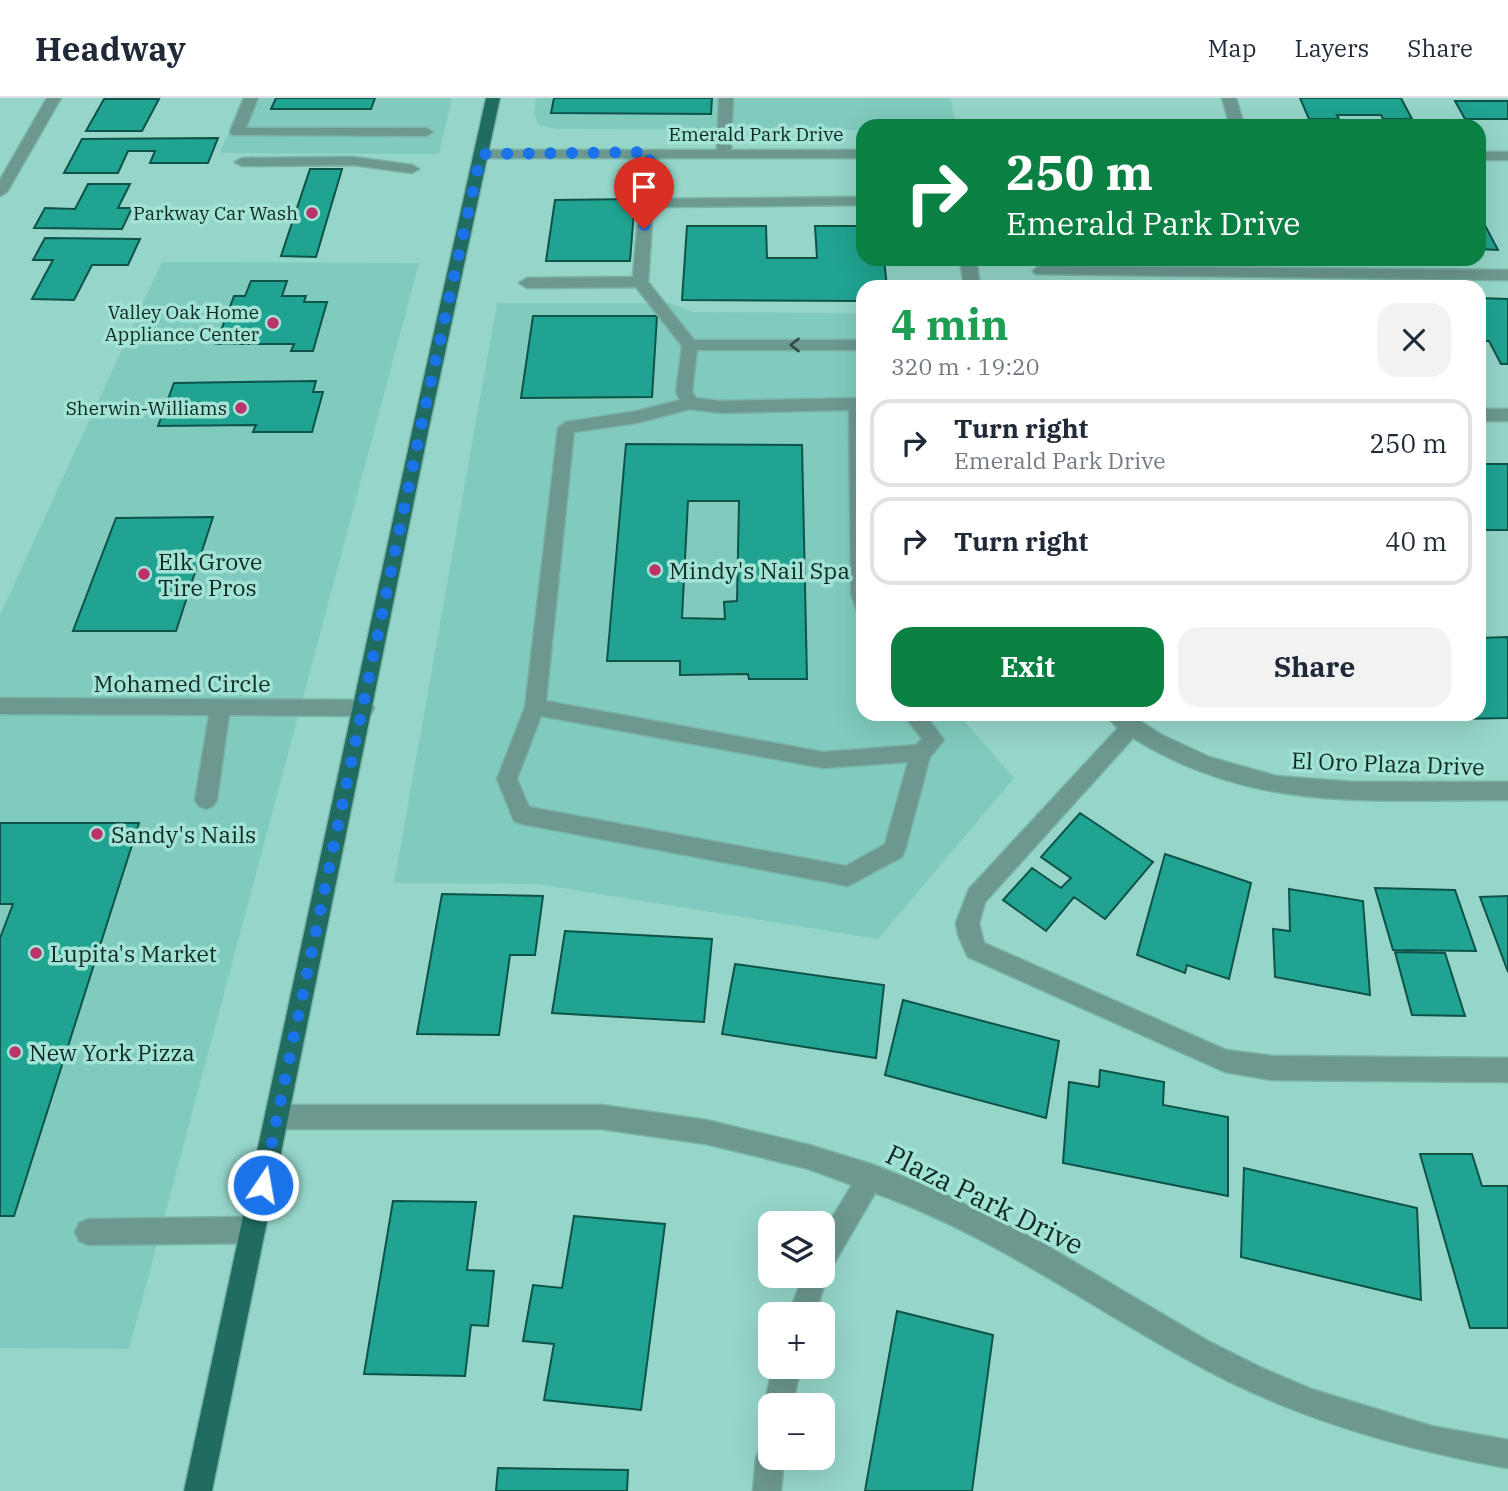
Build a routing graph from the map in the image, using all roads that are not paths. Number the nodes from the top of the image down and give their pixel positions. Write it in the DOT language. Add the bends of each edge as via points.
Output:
graph roads {
  1 [pos="54,98"];
  2 [pos="250,98"];
  3 [pos="493,98"];
  4 [pos="726,98"];
  5 [pos="1228,98"];
  6 [pos="1235,119"];
  7 [pos="426,132"];
  8 [pos="650,152"];
  9 [pos="481,154"];
  10 [pos="856,154"];
  11 [pos="724,155"];
  12 [pos="1486,156"];
  13 [pos="1508,156"];
  14 [pos="242,162"];
  15 [pos="412,169"];
  16 [pos="0,192"];
  17 [pos="856,201"];
  18 [pos="646,203"];
  19 [pos="1041,271"];
  20 [pos="1508,275"];
  21 [pos="640,282"];
  22 [pos="527,283"];
  23 [pos="690,345"];
  24 [pos="856,345"];
  25 [pos="690,403"];
  26 [pos="856,404"];
  27 [pos="1486,415"];
  28 [pos="1508,415"];
  29 [pos="0,706"];
  30 [pos="220,707"];
  31 [pos="535,707"];
  32 [pos="364,708"];
  33 [pos="919,721"];
  34 [pos="1121,721"];
  35 [pos="1124,721"];
  36 [pos="921,753"];
  37 [pos="1508,791"];
  38 [pos="206,800"];
  39 [pos="1508,1070"];
  40 [pos="277,1117"];
  41 [pos="871,1177"];
  42 [pos="253,1230"];
  43 [pos="88,1232"];
  44 [pos="835,1237"];
  45 [pos="1508,1454"];
  46 [pos="770,1470"];
  47 [pos="198,1491"];
  48 [pos="767,1491"];
  1 -- 16 [label="street"];
  2 -- 7 [label="street" via="237,132"];
  3 -- 9 [label="main road"];
  4 -- 11 [label="street"];
  5 -- 6 [label="street"];
  8 -- 9 [label="street, Emerald Park Drive"];
  8 -- 11 [label="street, Emerald Park Drive"];
  8 -- 18 [label="street"];
  9 -- 32 [label="main road"];
  10 -- 11 [label="street, Emerald Park Drive"];
  12 -- 13 [label="street"];
  14 -- 15 [label="street" via="353,161"];
  17 -- 18 [label="street"];
  18 -- 21 [label="street"];
  19 -- 20 [label="street"];
  21 -- 22 [label="street"];
  21 -- 23 [label="street"];
  24 -- 23 [label="street, one-way"];
  23 -- 25 [label="street" via="684,392"];
  25 -- 26 [label="street" via="720,407"];
  25 -- 31 [label="street" via="566,428"];
  27 -- 28 [label="street"];
  29 -- 30 [label="street, Mohamed Circle"];
  30 -- 32 [label="street, Mohamed Circle"];
  30 -- 38 [label="street"];
  31 -- 36 [label="street" via="823,760"];
  31 -- 36 [label="street" via="507,779 522,815 848,876 894,850"];
  32 -- 40 [label="main road"];
  33 -- 36 [label="street" via="934,740"];
  34 -- 39 [label="street" via="977,896 967,934 976,950 1225,1061 1272,1068"];
  35 -- 37 [label="street, El Oro Plaza Drive" via="1206,765 1298,788"];
  40 -- 41 [label="street, Plaza Park Drive" via="603,1117 706,1132"];
  40 -- 42 [label="main road"];
  41 -- 44 [label="street"];
  41 -- 45 [label="street, Plaza Park Drive" via="930,1200 1033,1251 1198,1351 1254,1379 1311,1403 1431,1440"];
  42 -- 43 [label="street"];
  42 -- 47 [label="main road"];
  46 -- 48 [label="street"];
}
